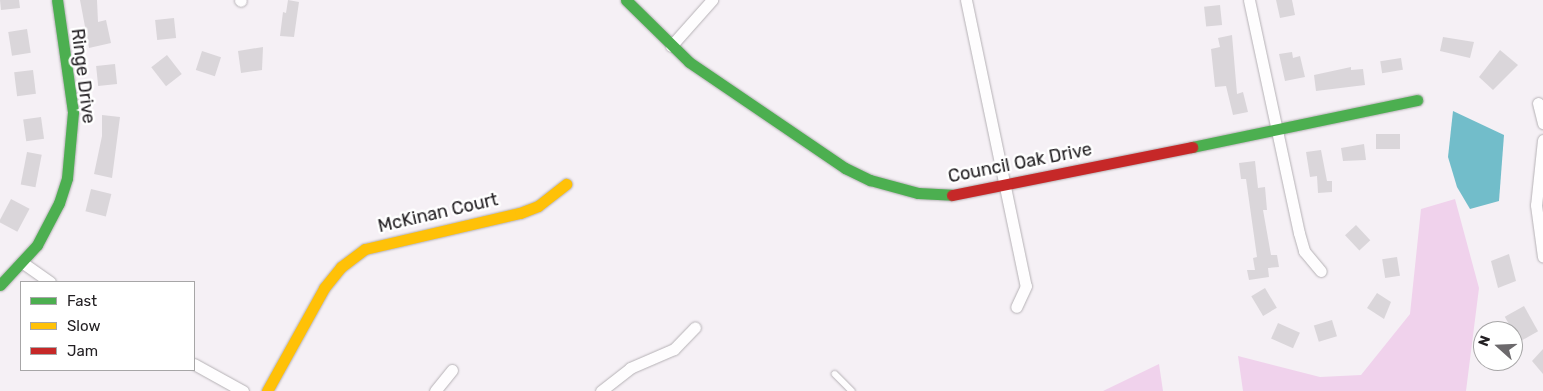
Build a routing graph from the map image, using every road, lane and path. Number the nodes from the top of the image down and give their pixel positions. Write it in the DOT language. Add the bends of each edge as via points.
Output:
graph roads {
  1 [pos="57,0"];
  2 [pos="626,0"];
  3 [pos="712,0"];
  4 [pos="966,0"];
  5 [pos="1249,0"];
  6 [pos="671,46"];
  7 [pos="1417,100"];
  8 [pos="1538,103"];
  9 [pos="1543,123"];
  10 [pos="1276,129"];
  11 [pos="1543,140"];
  12 [pos="566,184"];
  13 [pos="1005,186"];
  14 [pos="1543,258"];
  15 [pos="23,263"];
  16 [pos="1321,271"];
  17 [pos="49,281"];
  18 [pos="0,285"];
  19 [pos="1016,306"];
  20 [pos="695,327"];
  21 [pos="195,365"];
  22 [pos="452,370"];
  23 [pos="835,374"];
  24 [pos="243,391"];
  25 [pos="267,391"];
  26 [pos="434,391"];
  27 [pos="601,391"];
  28 [pos="852,391"];
  1 -- 15 [label="street, Ringe Drive" via="73,112 71,158 56,210"];
  2 -- 6 [label="street, Council Oak Drive"];
  3 -- 6 [label="street"];
  4 -- 13 [label="street"];
  5 -- 10 [label="street"];
  6 -- 13 [label="street, Council Oak Drive" via="845,168 870,180 894,189 942,196"];
  7 -- 10 [label="street, Council Oak Drive"];
  8 -- 9 [label="street"];
  10 -- 13 [label="street, Council Oak Drive"];
  10 -- 16 [label="street" via="1304,251"];
  11 -- 14 [label="street" via="1536,206"];
  12 -- 25 [label="street, McKinan Court" via="538,206 520,213 365,249 341,267 324,288"];
  13 -- 19 [label="street" via="1026,286"];
  15 -- 17 [label="street"];
  15 -- 18 [label="street, Ringe Drive"];
  20 -- 27 [label="street" via="674,349 630,368"];
  21 -- 24 [label="street"];
  22 -- 26 [label="street"];
  23 -- 28 [label="lane"];
}
